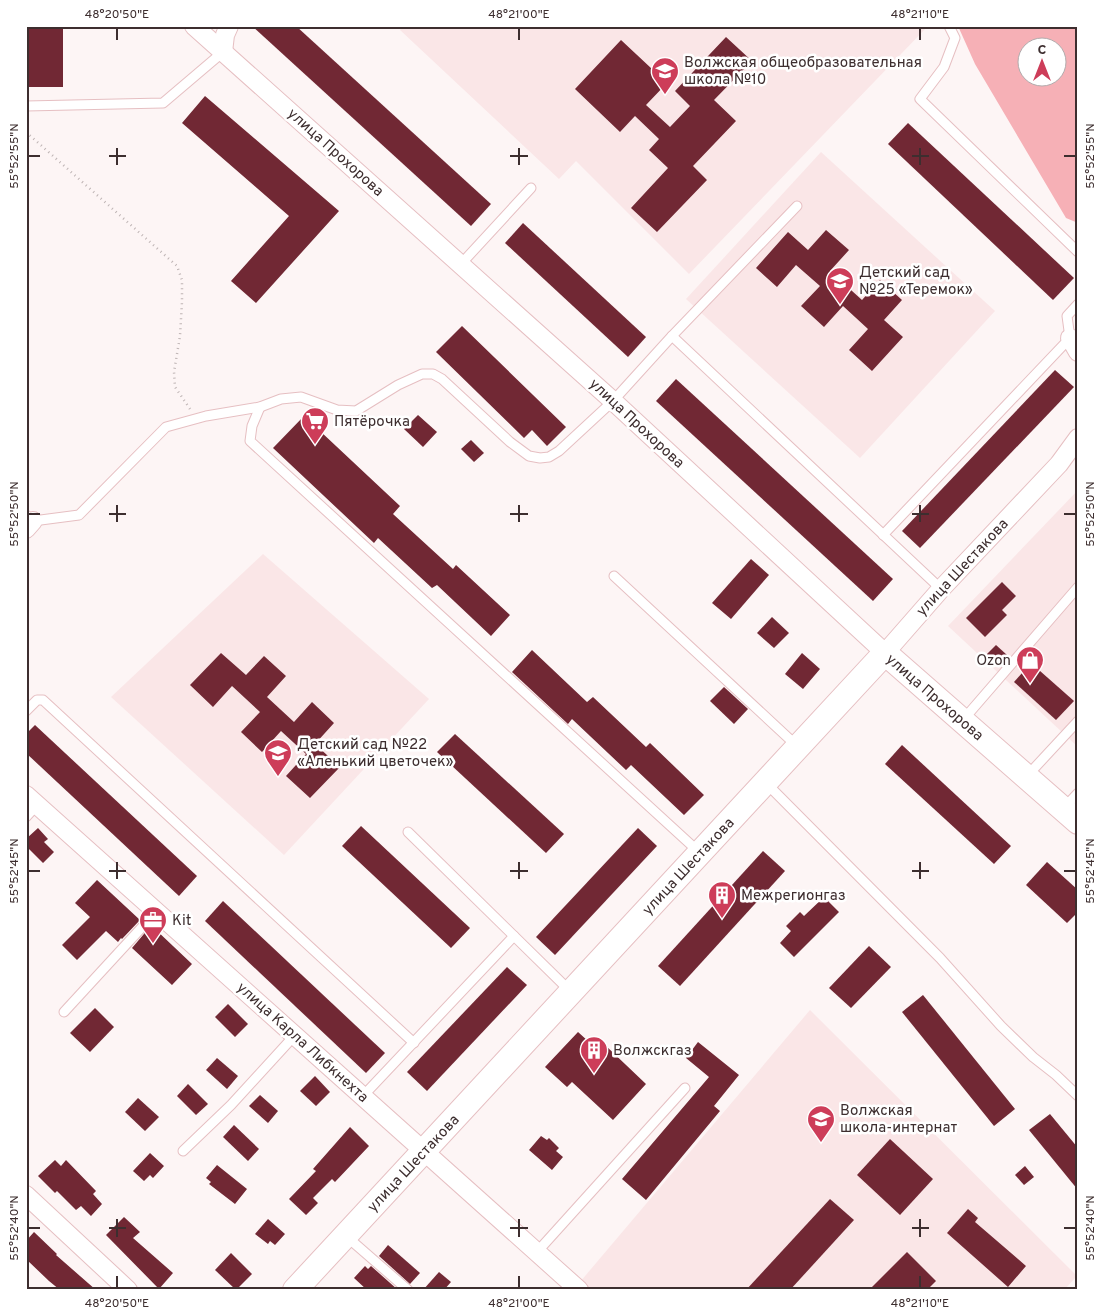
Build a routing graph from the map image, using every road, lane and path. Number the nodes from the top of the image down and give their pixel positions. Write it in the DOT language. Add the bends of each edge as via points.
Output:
graph roads {
  1 [pos="194,26"];
  2 [pos="229,26"];
  3 [pos="948,26"];
  4 [pos="223,52"];
  5 [pos="26,106"];
  6 [pos="26,132"];
  7 [pos="531,188"];
  8 [pos="797,206"];
  9 [pos="1078,252"];
  10 [pos="461,264"];
  11 [pos="1078,304"];
  12 [pos="672,336"];
  13 [pos="1074,345"];
  14 [pos="613,401"];
  15 [pos="260,407"];
  16 [pos="197,418"];
  17 [pos="1078,438"];
  18 [pos="28,522"];
  19 [pos="883,534"];
  20 [pos="614,576"];
  21 [pos="1078,587"];
  22 [pos="941,588"];
  23 [pos="885,653"];
  24 [pos="26,711"];
  25 [pos="963,720"];
  26 [pos="1078,721"];
  27 [pos="798,747"];
  28 [pos="1026,777"];
  29 [pos="766,783"];
  30 [pos="30,806"];
  31 [pos="1073,808"];
  32 [pos="408,832"];
  33 [pos="700,853"];
  34 [pos="156,912"];
  35 [pos="514,936"];
  36 [pos="571,992"];
  37 [pos="64,1012"];
  38 [pos="295,1035"];
  39 [pos="414,1043"];
  40 [pos="685,1088"];
  41 [pos="363,1096"];
  42 [pos="1078,1096"];
  43 [pos="183,1151"];
  44 [pos="424,1151"];
  45 [pos="26,1195"];
  46 [pos="345,1236"];
  47 [pos="537,1252"];
  48 [pos="128,1290"];
  49 [pos="295,1290"];
  50 [pos="408,1290"];
  51 [pos="579,1290"];
  1 -- 4 [label="street, улица Прохорова"];
  2 -- 4 [label="street"];
  3 -- 9 [label="lane" via="955,38 944,67 920,99"];
  4 -- 5 [label="lane" via="163,104"];
  4 -- 10 [label="street, улица Прохорова"];
  6 -- 16 [label="path" via="177,266 182,280 182,302 175,387"];
  7 -- 10 [label="lane"];
  8 -- 12 [label="lane"];
  10 -- 14 [label="street, улица Прохорова"];
  11 -- 13 [label="lane" via="1067,316"];
  12 -- 14 [label="lane"];
  12 -- 19 [label="lane"];
  13 -- 19 [label="lane"];
  14 -- 15 [label="lane" via="559,452 540,458 528,456 510,442 433,374 422,374 398,385 356,410 337,410 301,397 281,399"];
  14 -- 23 [label="street, улица Прохорова"];
  15 -- 16 [label="lane"];
  15 -- 33 [label="lane" via="250,441"];
  16 -- 18 [label="lane" via="166,427 79,515"];
  17 -- 22 [label="street, улица Шестакова" via="1060,464"];
  19 -- 22 [label="lane"];
  20 -- 27 [label="lane"];
  21 -- 25 [label="lane"];
  22 -- 23 [label="street, улица Шестакова"];
  23 -- 25 [label="main road, улица Прохорова"];
  23 -- 27 [label="main road, улица Шестакова"];
  24 -- 39 [label="lane" via="37,700 43,700"];
  25 -- 28 [label="main road, улица Прохорова"];
  26 -- 28 [label="lane"];
  27 -- 29 [label="main road, улица Шестакова"];
  28 -- 31 [label="main road, улица Прохорова"];
  29 -- 33 [label="main road, улица Шестакова"];
  29 -- 42 [label="lane" via="940,958 1001,1026"];
  30 -- 34 [label="street, улица Карла Либкнехта"];
  32 -- 35 [label="lane"];
  33 -- 36 [label="main road, улица Шестакова"];
  34 -- 37 [label="lane"];
  34 -- 38 [label="street, улица Карла Либкнехта"];
  35 -- 36 [label="lane"];
  35 -- 39 [label="lane"];
  36 -- 44 [label="main road, улица Шестакова"];
  38 -- 41 [label="street, улица Карла Либкнехта"];
  38 -- 43 [label="lane" via="231,1105"];
  39 -- 41 [label="lane"];
  40 -- 47 [label="lane"];
  41 -- 44 [label="street, улица Карла Либкнехта"];
  44 -- 46 [label="main road, улица Шестакова"];
  44 -- 47 [label="street, улица Карла Либкнехта"];
  45 -- 48 [label="street"];
  46 -- 49 [label="main road, улица Шестакова"];
  46 -- 50 [label="lane"];
  47 -- 51 [label="street, улица Карла Либкнехта"];
}
